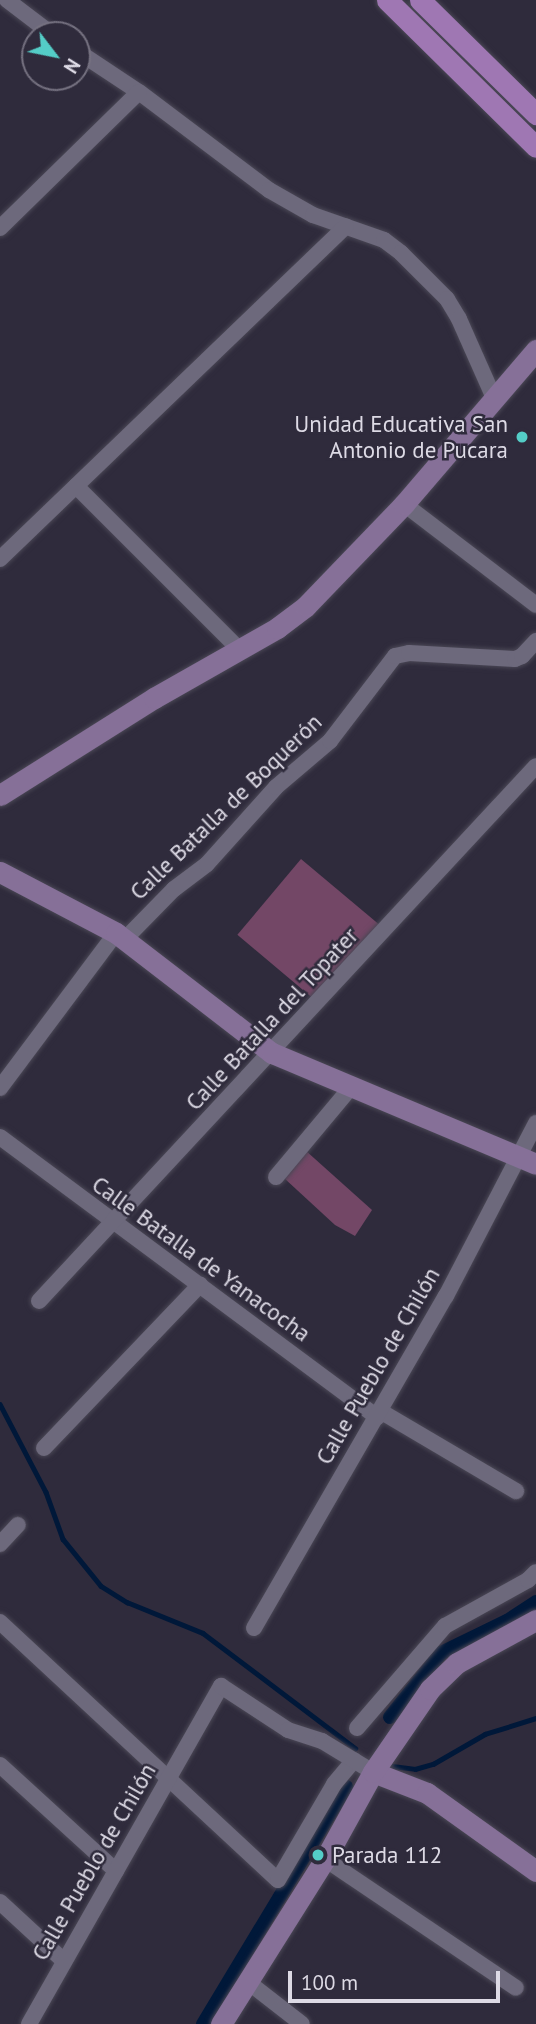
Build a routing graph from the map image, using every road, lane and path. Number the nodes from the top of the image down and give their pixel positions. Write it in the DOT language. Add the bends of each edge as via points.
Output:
graph roads {
  1 [pos="7,0"];
  2 [pos="387,0"];
  3 [pos="420,0"];
  4 [pos="35,21"];
  5 [pos="91,60"];
  6 [pos="139,92"];
  7 [pos="536,114"];
  8 [pos="536,147"];
  9 [pos="346,226"];
  10 [pos="0,228"];
  11 [pos="536,350"];
  12 [pos="494,398"];
  13 [pos="76,486"];
  14 [pos="404,504"];
  15 [pos="0,559"];
  16 [pos="536,606"];
  17 [pos="536,642"];
  18 [pos="239,649"];
  19 [pos="536,766"];
  20 [pos="0,795"];
  21 [pos="0,872"];
  22 [pos="120,937"];
  23 [pos="272,1053"];
  24 [pos="352,1086"];
  25 [pos="0,1088"];
  26 [pos="536,1123"];
  27 [pos="0,1137"];
  28 [pos="527,1159"];
  29 [pos="276,1177"];
  30 [pos="113,1223"];
  31 [pos="200,1286"];
  32 [pos="39,1301"];
  33 [pos="378,1414"];
  34 [pos="44,1448"];
  35 [pos="516,1491"];
  36 [pos="18,1525"];
  37 [pos="0,1544"];
  38 [pos="536,1572"];
  39 [pos="536,1620"];
  40 [pos="0,1622"];
  41 [pos="254,1628"];
  42 [pos="357,1728"];
  43 [pos="354,1760"];
  44 [pos="0,1765"];
  45 [pos="373,1772"];
  46 [pos="169,1777"];
  47 [pos="325,1859"];
  48 [pos="116,1871"];
  49 [pos="536,1871"];
  50 [pos="0,1902"];
  51 [pos="64,1961"];
  52 [pos="248,1982"];
  53 [pos="516,1987"];
  54 [pos="29,2024"];
  55 [pos="221,2024"];
  56 [pos="302,2024"];
  1 -- 4 [label="street"];
  2 -- 8 [label="main road"];
  3 -- 7 [label="main road"];
  5 -- 6 [label="street"];
  6 -- 9 [label="street" via="269,190 313,215"];
  6 -- 10 [label="street"];
  9 -- 12 [label="street" via="384,240 447,299"];
  9 -- 13 [label="street"];
  11 -- 12 [label="street"];
  12 -- 14 [label="street"];
  13 -- 15 [label="street"];
  13 -- 18 [label="street"];
  14 -- 16 [label="street"];
  14 -- 18 [label="street" via="306,606"];
  17 -- 22 [label="street, Calle Batalla de Boquerón" via="515,659 396,656 330,741 276,787 207,864"];
  18 -- 20 [label="street"];
  19 -- 23 [label="street, Calle Batalla del Topater"];
  21 -- 22 [label="street"];
  22 -- 23 [label="street"];
  22 -- 25 [label="street, Calle Batalla de Boquerón"];
  23 -- 24 [label="street"];
  23 -- 30 [label="street, Calle Batalla del Topater"];
  24 -- 28 [label="street"];
  24 -- 29 [label="street"];
  26 -- 28 [label="street, Calle Pueblo de Chilón"];
  27 -- 30 [label="street, Calle Batalla de Yanacocha"];
  28 -- 33 [label="street, Calle Pueblo de Chilón"];
  30 -- 31 [label="street, Calle Batalla de Yanacocha"];
  30 -- 32 [label="street, Calle Batalla del Topater"];
  31 -- 33 [label="street, Calle Batalla de Yanacocha"];
  31 -- 34 [label="street"];
  33 -- 35 [label="street, Calle Batalla de Yanacocha"];
  33 -- 41 [label="street, Calle Pueblo de Chilón"];
  36 -- 37 [label="street"];
  38 -- 42 [label="street" via="445,1626"];
  39 -- 45 [label="street" via="443,1674"];
  40 -- 46 [label="street"];
  43 -- 45 [label="street"];
  43 -- 46 [label="street, Calle Pueblo de Chilón" via="322,1741 288,1730 221,1686"];
  43 -- 46 [label="street" via="334,1784 278,1880"];
  44 -- 48 [label="street"];
  45 -- 47 [label="street"];
  45 -- 49 [label="street" via="427,1793"];
  46 -- 48 [label="street, Calle Pueblo de Chilón"];
  47 -- 52 [label="street"];
  47 -- 53 [label="street"];
  48 -- 51 [label="street, Calle Pueblo de Chilón"];
  50 -- 51 [label="street"];
  51 -- 54 [label="street, Calle Pueblo de Chilón"];
  52 -- 55 [label="street"];
  52 -- 56 [label="street"];
}
